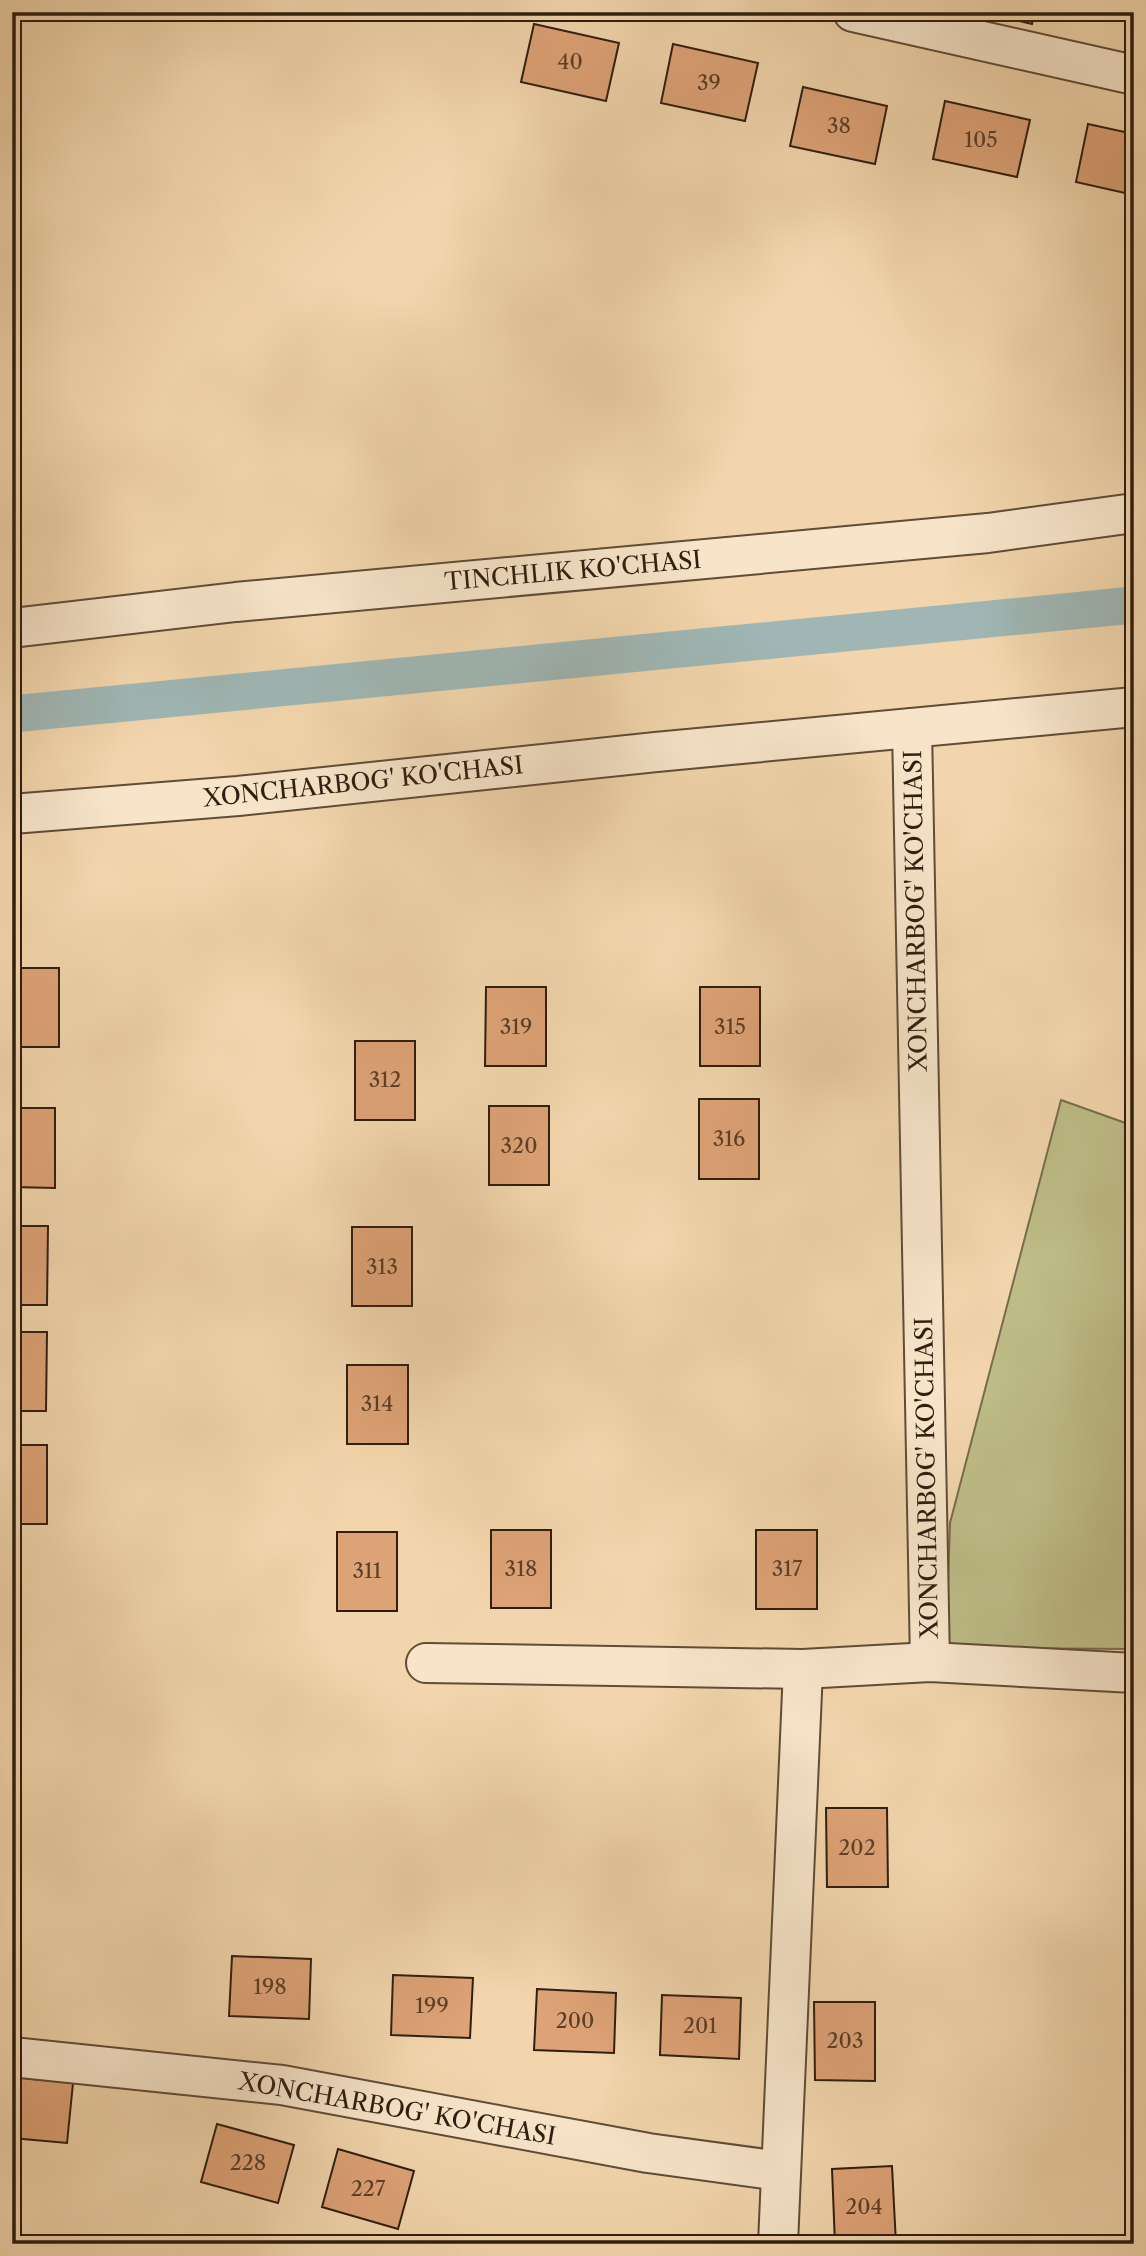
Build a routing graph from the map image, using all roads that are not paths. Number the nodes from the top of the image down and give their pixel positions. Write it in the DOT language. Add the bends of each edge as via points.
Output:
graph roads {
  1 [pos="853,12"];
  2 [pos="1134,75"];
  3 [pos="1134,513"];
  4 [pos="12,628"];
  5 [pos="1134,707"];
  6 [pos="912,728"];
  7 [pos="12,814"];
  8 [pos="930,1662"];
  9 [pos="426,1663"];
  10 [pos="803,1668"];
  11 [pos="1134,1674"];
  12 [pos="12,2057"];
  13 [pos="780,2171"];
  14 [pos="778,2244"];
  1 -- 2 [label="street"];
  3 -- 4 [label="street, TINCHLIK KO'CHASI" via="988,533 236,602"];
  5 -- 6 [label="street"];
  6 -- 7 [label="street, XONCHARBOG' KO'CHASI" via="238,796"];
  6 -- 8 [label="street, XONCHARBOG' KO'CHASI"];
  8 -- 10 [label="street, XONCHARBOG' KO'CHASI"];
  8 -- 11 [label="street, XONCHARBOG' KO'CHASI"];
  9 -- 10 [label="street, XONCHARBOG' KO'CHASI"];
  10 -- 13 [label="street"];
  12 -- 13 [label="street, XONCHARBOG' KO'CHASI" via="282,2085 648,2153"];
  13 -- 14 [label="street"];
}
